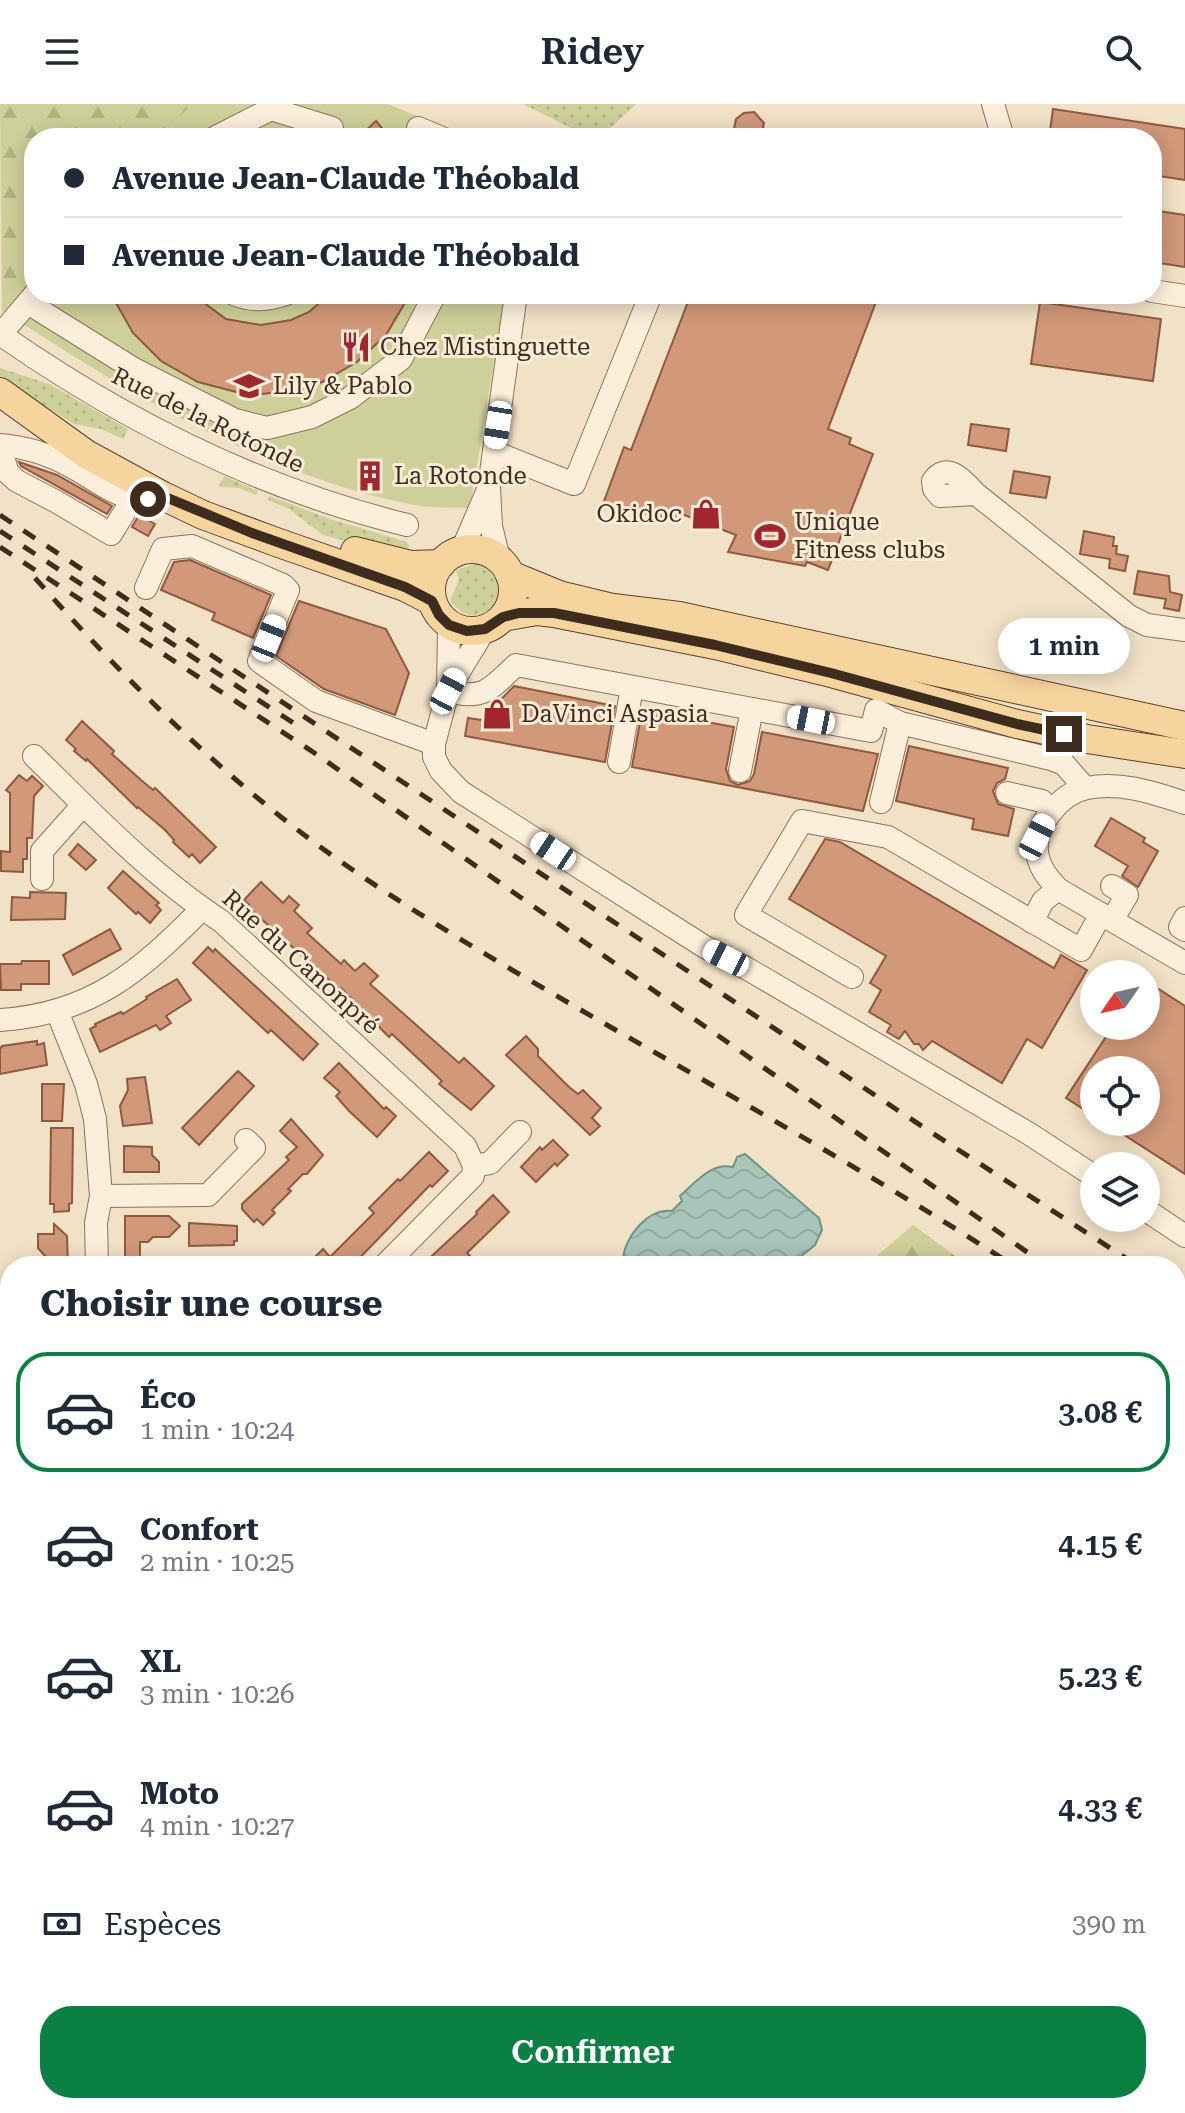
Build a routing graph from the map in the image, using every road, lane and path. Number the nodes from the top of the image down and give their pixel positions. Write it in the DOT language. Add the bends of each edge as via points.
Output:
graph roads {
  1 [pos="993,104"];
  2 [pos="234,128"];
  3 [pos="332,128"];
  4 [pos="1000,128"];
  5 [pos="1162,293"];
  6 [pos="1185,296"];
  7 [pos="27,304"];
  8 [pos="41,304"];
  9 [pos="430,304"];
  10 [pos="515,304"];
  11 [pos="647,304"];
  12 [pos="0,334"];
  13 [pos="0,394"];
  14 [pos="0,446"];
  15 [pos="494,452"];
  16 [pos="489,487"];
  17 [pos="976,494"];
  18 [pos="163,496"];
  19 [pos="132,500"];
  20 [pos="407,525"];
  21 [pos="452,557"];
  22 [pos="504,567"];
  23 [pos="146,588"];
  24 [pos="432,601"];
  25 [pos="494,623"];
  26 [pos="449,625"];
  27 [pos="1185,630"];
  28 [pos="632,687"];
  29 [pos="448,691"];
  30 [pos="752,709"];
  31 [pos="900,723"];
  32 [pos="1185,726"];
  33 [pos="1087,739"];
  34 [pos="434,744"];
  35 [pos="1185,754"];
  36 [pos="34,756"];
  37 [pos="619,762"];
  38 [pos="1185,765"];
  39 [pos="740,771"];
  40 [pos="1085,788"];
  41 [pos="1007,793"];
  42 [pos="881,802"];
  43 [pos="1185,803"];
  44 [pos="83,805"];
  45 [pos="1052,811"];
  46 [pos="42,879"];
  47 [pos="1112,886"];
  48 [pos="1058,889"];
  49 [pos="202,909"];
  50 [pos="1106,917"];
  51 [pos="1185,918"];
  52 [pos="1032,922"];
  53 [pos="1185,930"];
  54 [pos="1185,963"];
  55 [pos="852,977"];
  56 [pos="57,1011"];
  57 [pos="0,1020"];
  58 [pos="520,1132"];
  59 [pos="246,1140"];
  60 [pos="474,1166"];
  61 [pos="1080,1167"];
  62 [pos="101,1196"];
  63 [pos="1160,1219"];
  64 [pos="1185,1236"];
  65 [pos="97,1256"];
  66 [pos="394,1256"];
  1 -- 4 [label="street"];
  2 -- 3 [label="street" via="271,109"];
  5 -- 6 [label="street"];
  7 -- 12 [label="street"];
  8 -- 9 [label="street" via="134,369 235,420 267,428 312,417 350,398 401,359"];
  10 -- 15 [label="street"];
  11 -- 15 [label="street" via="574,484"];
  12 -- 20 [label="street, Rue de la Rotonde" via="146,423 234,465 303,495"];
  13 -- 18 [label="main road" via="86,454"];
  13 -- 21 [label="main road" via="156,478 235,511 391,562 411,565"];
  14 -- 19 [label="street" via="27,447"];
  14 -- 19 [label="street" via="8,473 17,481 111,534"];
  15 -- 16 [label="street"];
  16 -- 21 [label="street"];
  16 -- 22 [label="street" via="491,526"];
  17 -- 27 [label="street" via="1129,616 1147,625"];
  18 -- 19 [label="street"];
  18 -- 24 [label="main road"];
  21 -- 22 [label="main road" via="481,550"];
  21 -- 24 [label="main road" via="434,575"];
  22 -- 25 [label="main road" via="513,590 511,604"];
  22 -- 32 [label="main road" via="559,595 613,608 679,616"];
  23 -- 34 [label="street" via="163,549 192,546 283,585 288,590 259,661 316,701"];
  24 -- 26 [label="main road"];
  25 -- 26 [label="main road" via="467,631"];
  25 -- 29 [label="street" via="464,660"];
  25 -- 33 [label="main road" via="537,611 554,613 715,645"];
  26 -- 29 [label="street"];
  28 -- 29 [label="street" via="516,665 481,694"];
  28 -- 30 [label="street"];
  28 -- 37 [label="street"];
  29 -- 34 [label="street"];
  30 -- 31 [label="street" via="871,731 876,710"];
  30 -- 39 [label="street"];
  31 -- 40 [label="street" via="1051,759 1064,764"];
  31 -- 42 [label="street"];
  33 -- 35 [label="main road"];
  33 -- 38 [label="main road"];
  34 -- 61 [label="street" via="441,771 476,803 705,947"];
  36 -- 44 [label="street, Rue du Canonpré"];
  40 -- 43 [label="street" via="1118,786"];
  40 -- 45 [label="street"];
  41 -- 45 [label="street" via="1042,801"];
  44 -- 46 [label="street" via="42,851"];
  44 -- 49 [label="street, Rue du Canonpré"];
  45 -- 48 [label="street" via="1037,837 1037,853 1044,874"];
  47 -- 50 [label="street" via="1127,895"];
  48 -- 50 [label="street"];
  48 -- 52 [label="street" via="1043,901"];
  49 -- 56 [label="street" via="138,970"];
  49 -- 60 [label="street, Rue du Canonpré" via="465,1146"];
  50 -- 52 [label="street" via="1081,950"];
  50 -- 54 [label="street"];
  51 -- 53 [label="street" via="1180,927"];
  52 -- 55 [label="street" via="888,837 802,821 746,915"];
  56 -- 57 [label="street"];
  56 -- 62 [label="street" via="95,1119"];
  58 -- 60 [label="street" via="490,1163"];
  59 -- 62 [label="street" via="254,1148 208,1195"];
  60 -- 66 [label="street" via="466,1186"];
  62 -- 65 [label="street"];
  63 -- 64 [label="street"];
}
